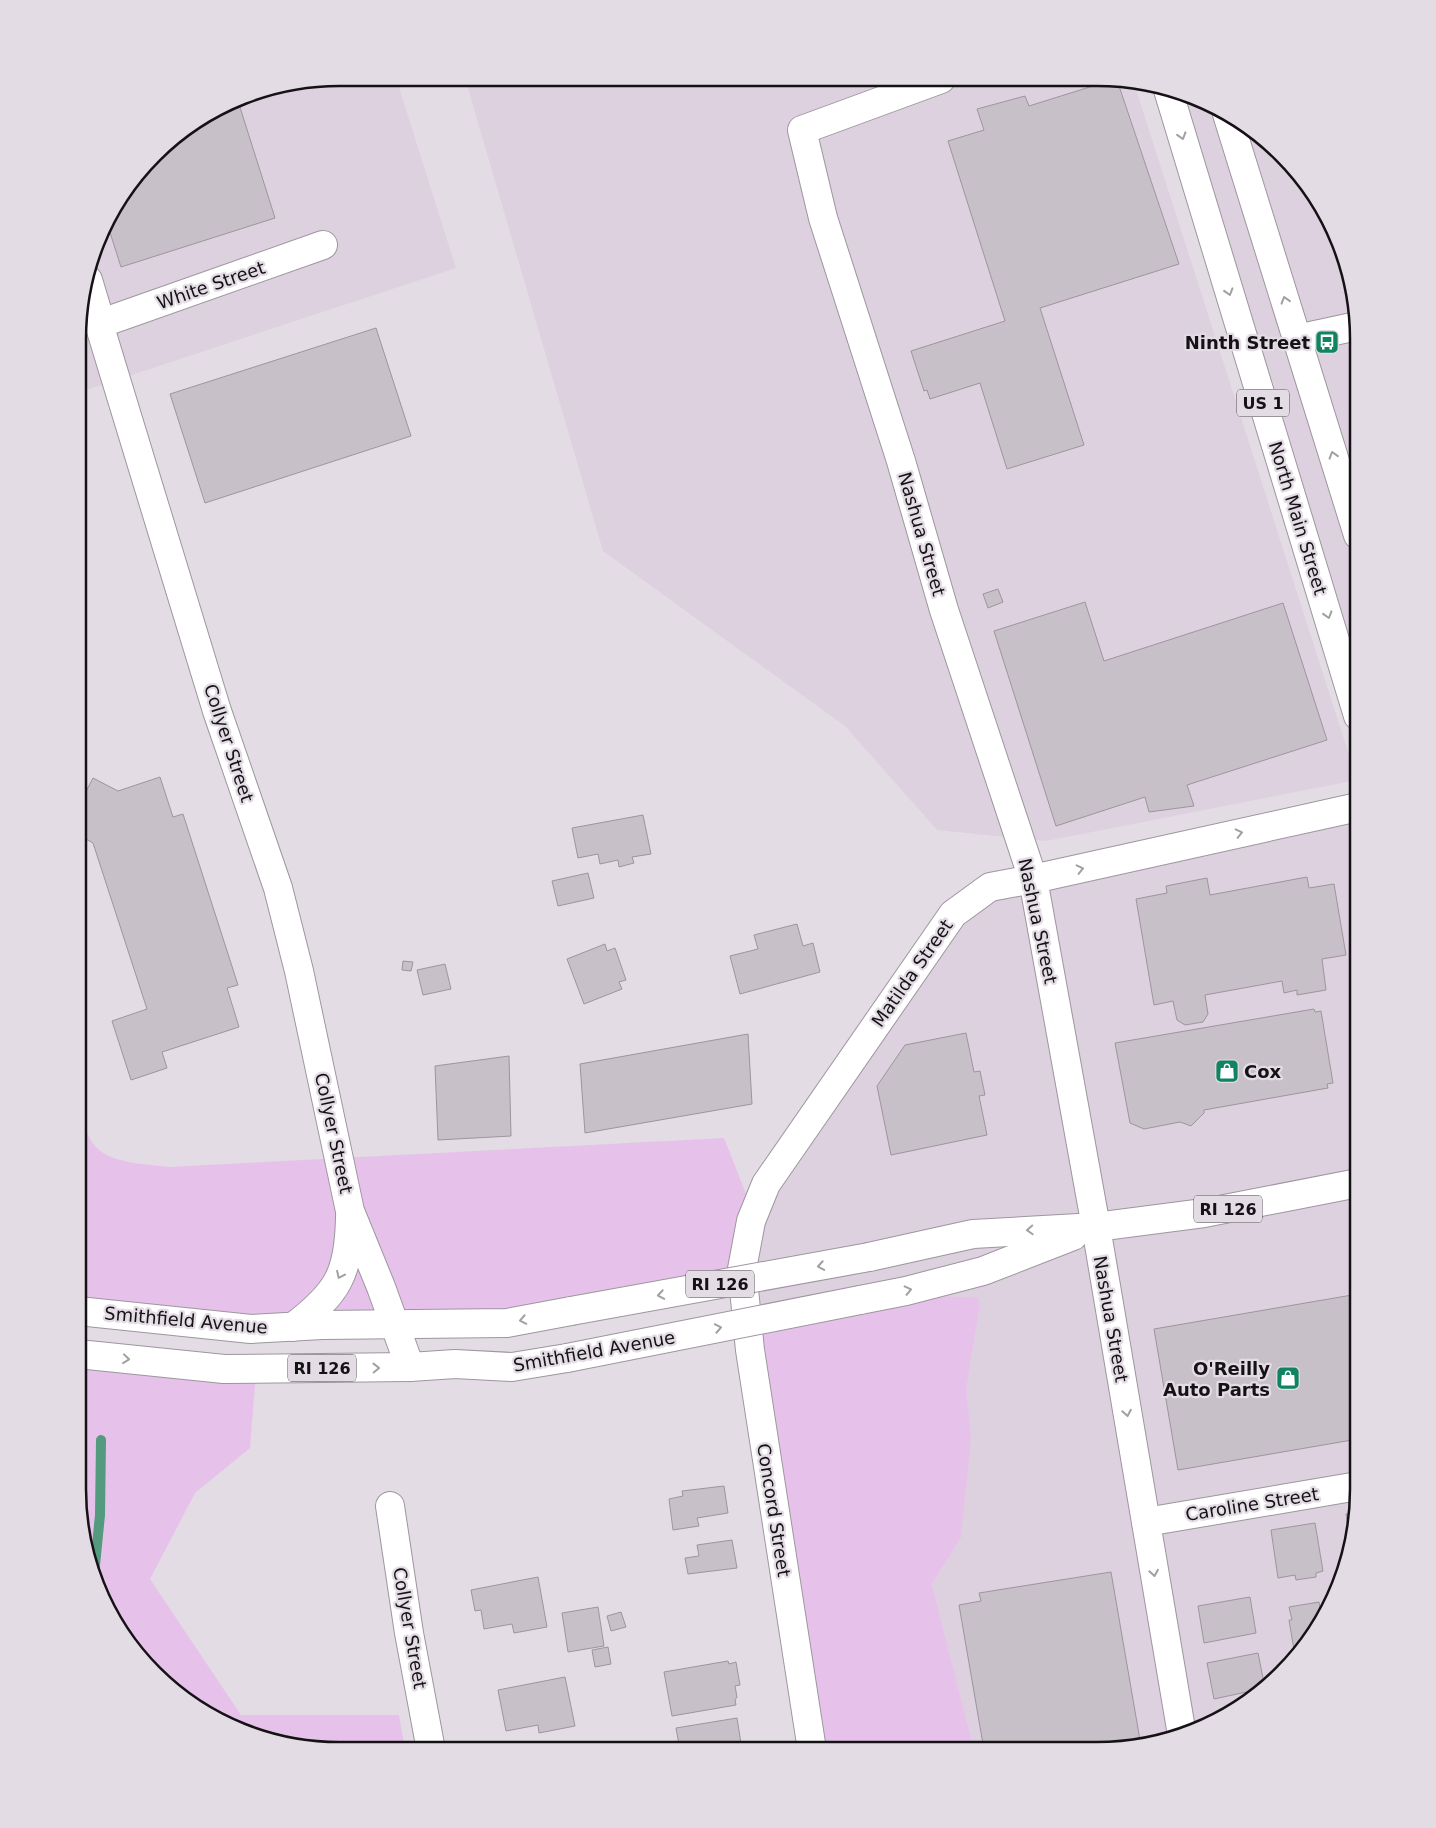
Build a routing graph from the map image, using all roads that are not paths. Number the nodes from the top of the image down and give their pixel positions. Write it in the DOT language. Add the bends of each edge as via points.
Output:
graph roads {
  1 [pos="922,86"];
  2 [pos="1170,98"];
  3 [pos="1230,125"];
  4 [pos="323,245"];
  5 [pos="91,290"];
  6 [pos="99,324"];
  7 [pos="1349,328"];
  8 [pos="1297,339"];
  9 [pos="1350,509"];
  10 [pos="1350,690"];
  11 [pos="1350,808"];
  12 [pos="1033,879"];
  13 [pos="1350,1185"];
  14 [pos="350,1211"];
  15 [pos="1096,1227"];
  16 [pos="742,1268"];
  17 [pos="86,1312"];
  18 [pos="394,1326"];
  19 [pos="293,1327"];
  20 [pos="86,1355"];
  21 [pos="410,1367"];
  22 [pos="1350,1487"];
  23 [pos="390,1506"];
  24 [pos="1146,1522"];
  25 [pos="1181,1727"];
  26 [pos="429,1742"];
  27 [pos="811,1742"];
  1 -- 12 [label="street, Nashua Street" via="802,130 824,218 902,461 944,610"];
  2 -- 10 [label="street, North Main Street / US 1, one-way"];
  8 -- 3 [label="street, US 1, one-way"];
  4 -- 6 [label="street, White Street"];
  5 -- 6 [label="street, Collyer Street"];
  6 -- 14 [label="street, Collyer Street" via="217,711 278,888"];
  7 -- 8 [label="street"];
  9 -- 8 [label="street, US 1, one-way"];
  12 -- 11 [label="street, Matilda Street, one-way"];
  12 -- 15 [label="street, Nashua Street"];
  12 -- 16 [label="street, Matilda Street" via="990,887 953,914 766,1184 751,1221"];
  13 -- 15 [label="street, Smithfield Avenue / RI 126" via="1204,1213"];
  14 -- 18 [label="street, Collyer Street"];
  14 -- 19 [label="street, Collyer Street, one-way" via="346,1261 339,1278 314,1311"];
  15 -- 18 [label="street, Smithfield Avenue / RI 126, one-way, bridge" via="973,1234 869,1257 508,1324"];
  21 -- 15 [label="street, Smithfield Avenue / RI 126, one-way, bridge" via="455,1364 512,1366 567,1358 906,1291 983,1271"];
  15 -- 24 [label="street, Nashua Street, one-way"];
  16 -- 27 [label="street, Concord Street" via="750,1350"];
  17 -- 19 [label="street, Smithfield Avenue / RI 126" via="251,1329"];
  18 -- 19 [label="street, Smithfield Avenue / RI 126"];
  18 -- 21 [label="street, Collyer Street"];
  20 -- 21 [label="street, Smithfield Avenue / RI 126, one-way" via="224,1369"];
  22 -- 24 [label="street, Caroline Street"];
  23 -- 26 [label="street, Collyer Street"];
  24 -- 25 [label="street, Nashua Street, one-way"];
}
